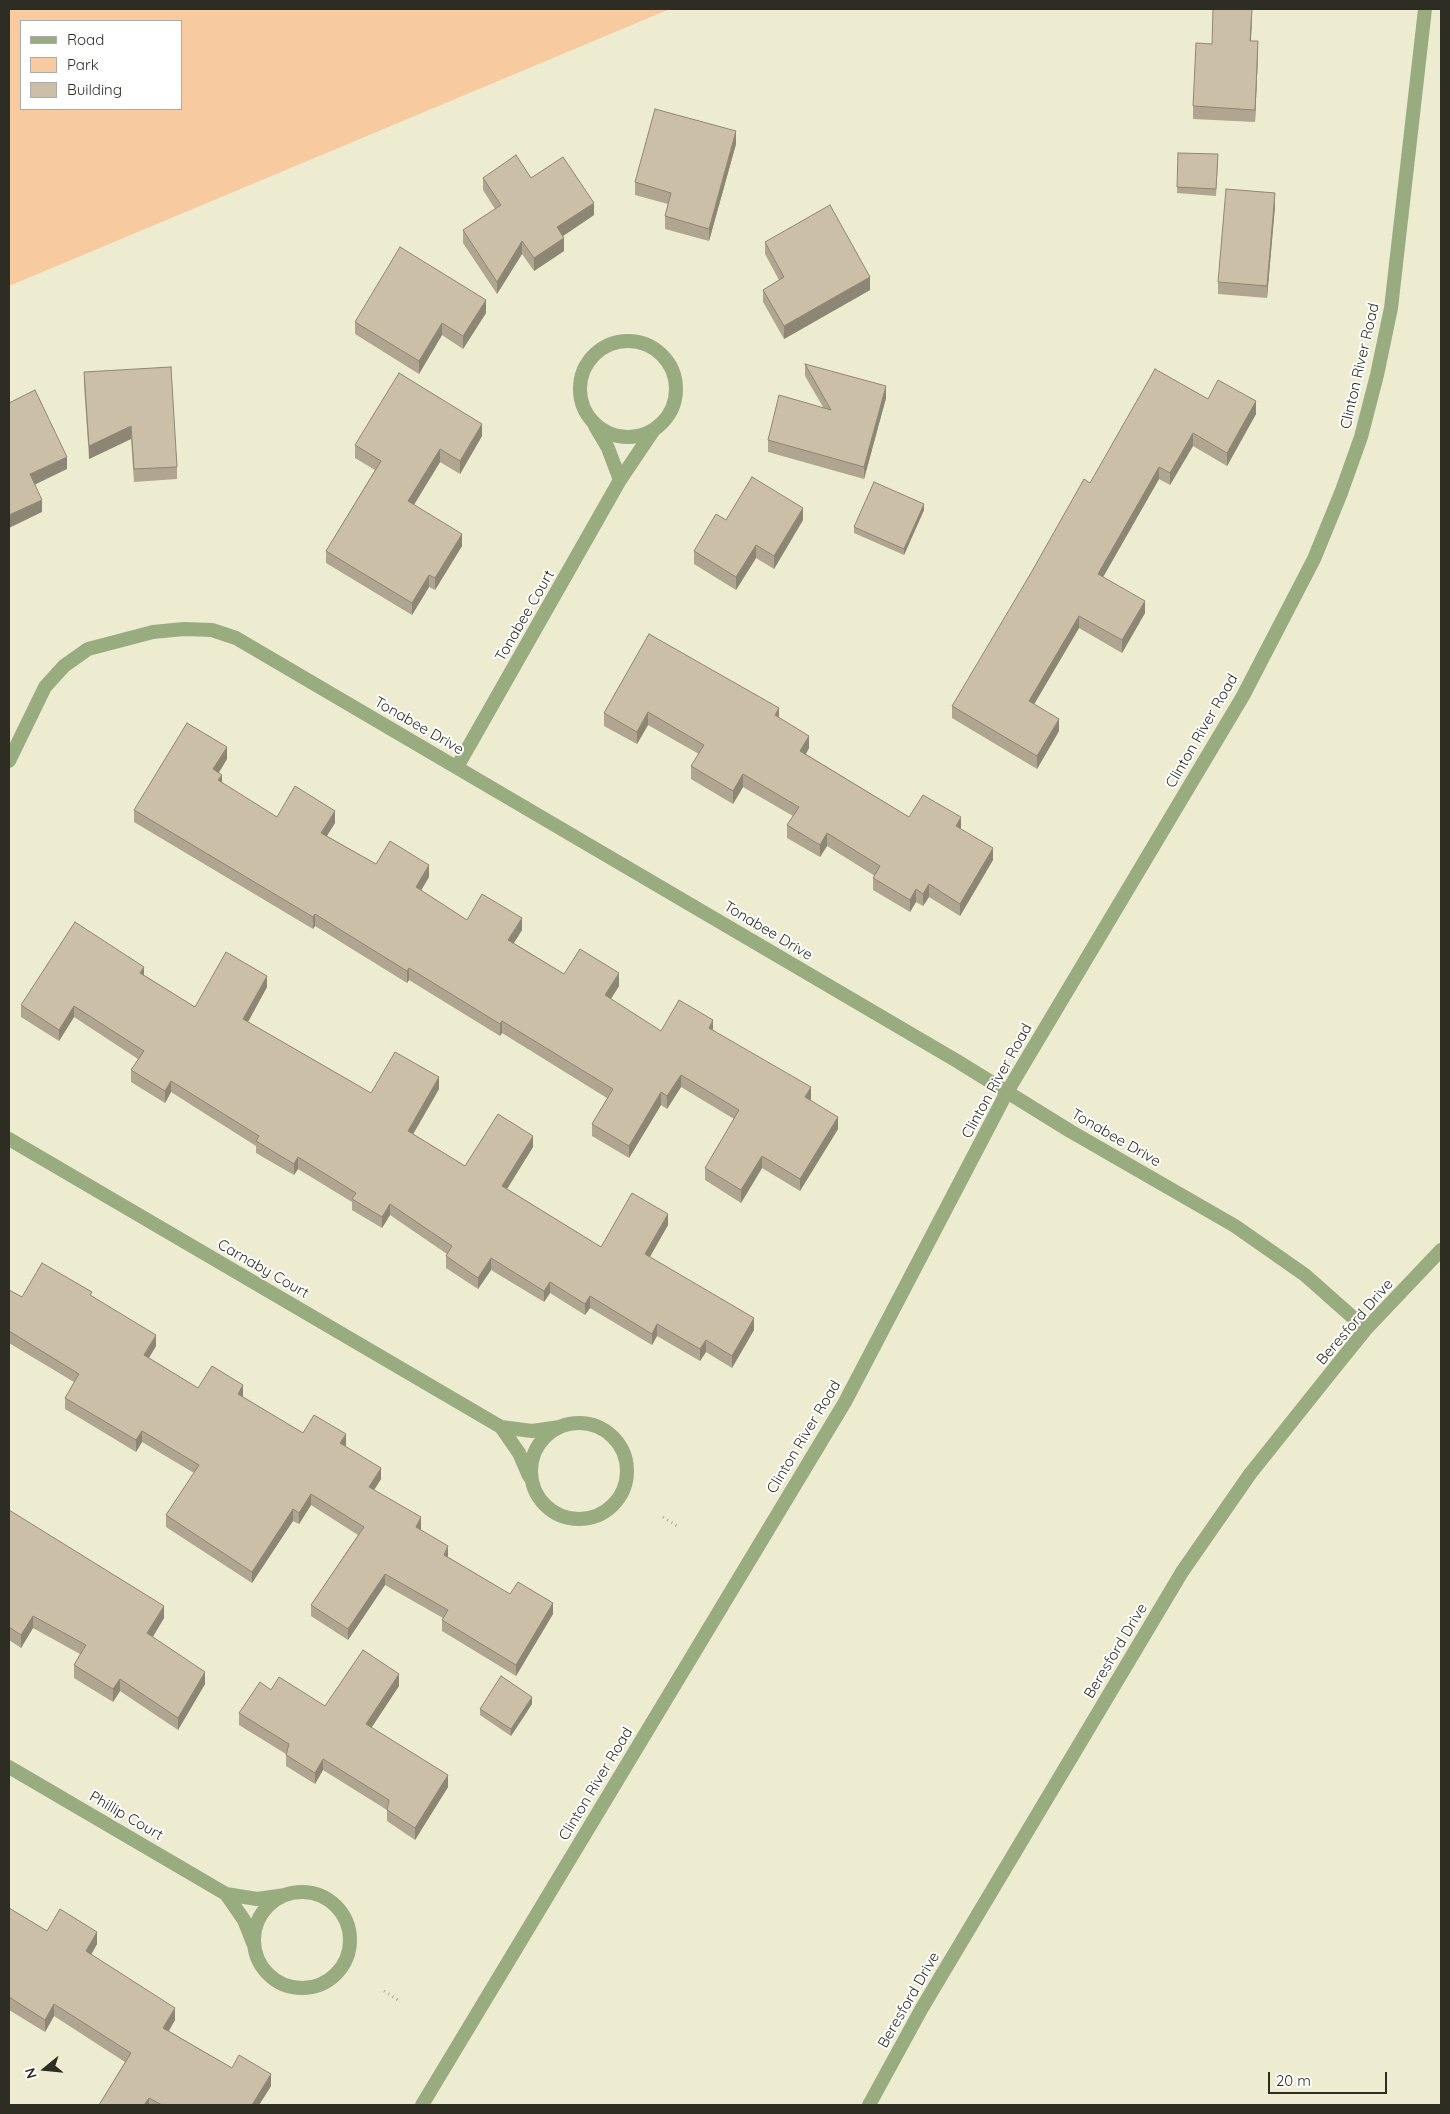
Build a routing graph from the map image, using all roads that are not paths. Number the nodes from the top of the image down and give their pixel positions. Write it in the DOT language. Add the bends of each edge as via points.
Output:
graph roads {
  1 [pos="1425,9"];
  2 [pos="594,423"];
  3 [pos="653,431"];
  4 [pos="620,480"];
  5 [pos="9,761"];
  6 [pos="457,767"];
  7 [pos="1007,1092"];
  8 [pos="9,1139"];
  9 [pos="1441,1250"];
  10 [pos="1366,1329"];
  11 [pos="500,1427"];
  12 [pos="560,1427"];
  13 [pos="531,1479"];
  14 [pos="9,1767"];
  15 [pos="226,1894"];
  16 [pos="285,1895"];
  17 [pos="255,1946"];
  18 [pos="422,2105"];
  19 [pos="869,2105"];
  1 -- 7 [label="street, Clinton River Road" via="1391,308 1368,410 1341,493 1314,559 1243,696"];
  2 -- 3 [label="street" via="622,437 638,437"];
  2 -- 3 [label="street, Tonabee Court" via="584,410 580,394 581,378 587,364 597,352 611,344 626,341 642,343 666,361 674,375 676,390 673,406"];
  2 -- 4 [label="street, Tonabee Court"];
  3 -- 4 [label="street, Tonabee Court"];
  4 -- 6 [label="street, Tonabee Court"];
  5 -- 6 [label="street, Tonabee Drive" via="45,686 64,666 88,649 153,632 184,629 212,630 236,638"];
  6 -- 7 [label="street, Tonabee Drive"];
  7 -- 10 [label="street, Tonabee Drive" via="1235,1226 1305,1275"];
  7 -- 18 [label="street, Clinton River Road" via="845,1402"];
  8 -- 11 [label="street, Carnaby Court"];
  9 -- 10 [label="street, Beresford Drive"];
  10 -- 19 [label="street, Beresford Drive" via="1250,1474 1182,1572 922,2008"];
  11 -- 12 [label="street, Carnaby Court" via="532,1431"];
  11 -- 13 [label="street, Carnaby Court" via="519,1453"];
  12 -- 13 [label="street" via="537,1448 531,1463"];
  12 -- 13 [label="street, Carnaby Court" via="576,1423 592,1425 618,1443 625,1457 624,1488 605,1512 591,1518 575,1519 560,1516 546,1507 536,1494"];
  14 -- 15 [label="street, Phillip Court"];
  15 -- 16 [label="street, Phillip Court" via="257,1899"];
  15 -- 17 [label="street, Phillip Court" via="244,1920"];
  16 -- 17 [label="street" via="261,1915 255,1930"];
  16 -- 17 [label="street, Phillip Court" via="317,1894 332,1902 342,1913 349,1927 350,1942 340,1971 328,1982 313,1987 283,1984 260,1962"];
}
